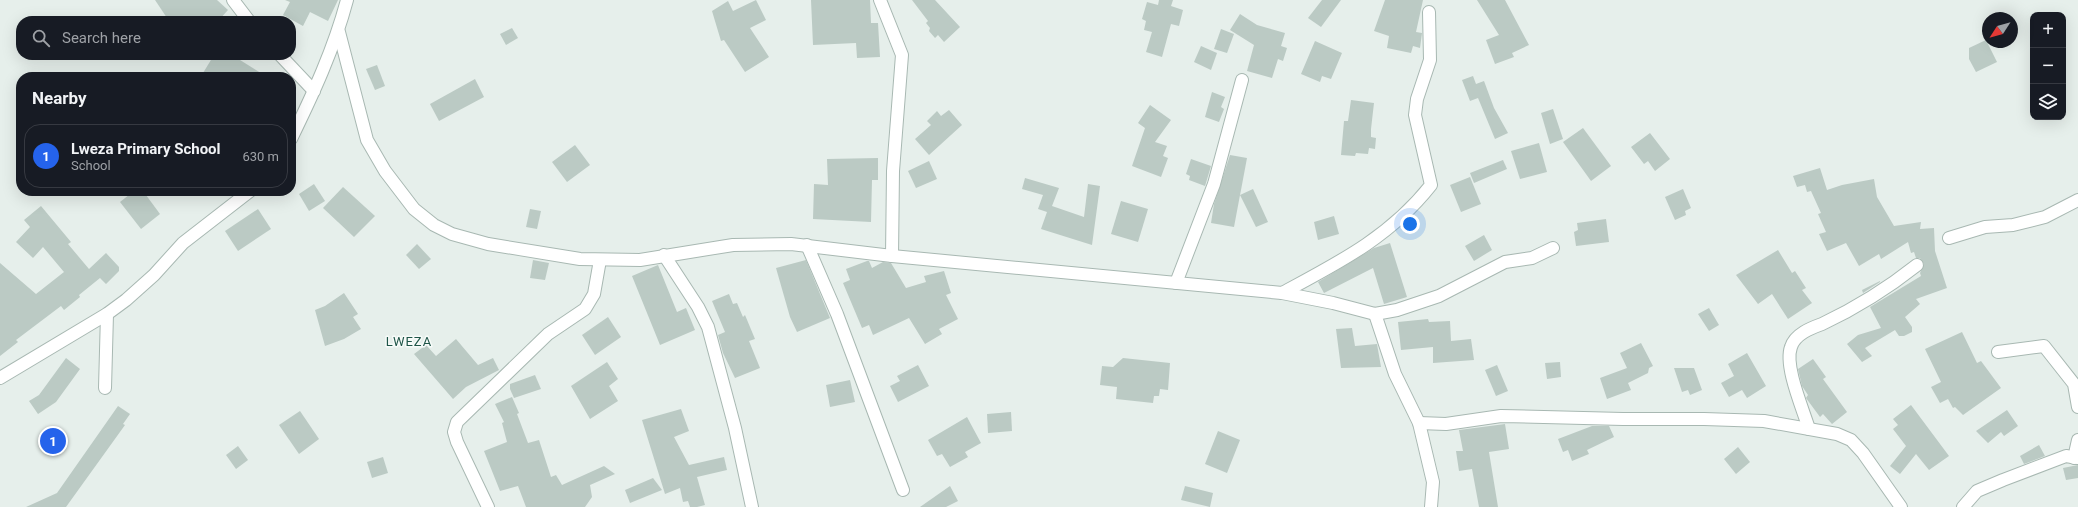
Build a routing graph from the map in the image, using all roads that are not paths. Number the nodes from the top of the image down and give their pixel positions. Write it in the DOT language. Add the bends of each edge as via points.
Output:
graph roads {
  1 [pos="233,0"];
  2 [pos="347,0"];
  3 [pos="880,0"];
  4 [pos="1429,12"];
  5 [pos="245,16"];
  6 [pos="339,32"];
  7 [pos="285,60"];
  8 [pos="1242,80"];
  9 [pos="314,91"];
  10 [pos="296,129"];
  11 [pos="244,196"];
  12 [pos="2078,200"];
  13 [pos="1949,238"];
  14 [pos="807,246"];
  15 [pos="1553,248"];
  16 [pos="664,255"];
  17 [pos="892,256"];
  18 [pos="600,260"];
  19 [pos="1917,264"];
  20 [pos="1176,283"];
  21 [pos="1282,293"];
  22 [pos="107,314"];
  23 [pos="1375,314"];
  24 [pos="1998,352"];
  25 [pos="2,373"];
  26 [pos="105,388"];
  27 [pos="2078,407"];
  28 [pos="1419,423"];
  29 [pos="1809,429"];
  30 [pos="2078,440"];
  31 [pos="2076,458"];
  32 [pos="903,490"];
  33 [pos="488,507"];
  34 [pos="752,507"];
  35 [pos="1431,507"];
  36 [pos="1901,507"];
  37 [pos="1963,507"];
  1 -- 5 [label="street"];
  2 -- 6 [label="street"];
  3 -- 17 [label="street" via="902,55 893,171"];
  4 -- 21 [label="street" via="1430,60 1417,99 1415,115 1431,185 1383,234 1335,265"];
  6 -- 9 [label="street"];
  6 -- 18 [label="street" via="367,140 385,171 424,219 452,234 488,244"];
  7 -- 9 [label="street"];
  8 -- 20 [label="street" via="1214,184"];
  9 -- 10 [label="street"];
  11 -- 22 [label="street" via="183,243 154,274"];
  12 -- 13 [label="street" via="2045,217 2013,225 1985,227"];
  14 -- 16 [label="street" via="733,245"];
  14 -- 17 [label="street"];
  14 -- 32 [label="street" via="837,314"];
  15 -- 23 [label="street" via="1532,258 1505,262 1439,296 1397,310"];
  16 -- 18 [label="street" via="640,260"];
  16 -- 34 [label="street" via="708,327 735,428"];
  17 -- 20 [label="street"];
  18 -- 33 [label="street" via="594,294 585,309 548,334 457,422 454,432 457,442"];
  19 -- 29 [label="street" via="1892,284 1842,314 1806,330 1794,341 1789,356"];
  20 -- 21 [label="street"];
  21 -- 23 [label="street"];
  22 -- 25 [label="street"];
  22 -- 26 [label="street"];
  23 -- 28 [label="street" via="1395,374"];
  24 -- 27 [label="street" via="2044,346 2074,384"];
  28 -- 29 [label="street" via="1446,424 1501,416 1764,421"];
  28 -- 35 [label="street" via="1433,482"];
  29 -- 36 [label="street" via="1838,434 1851,440"];
  30 -- 31 [label="street"];
  31 -- 37 [label="street" via="2066,456 1977,491"];
}
